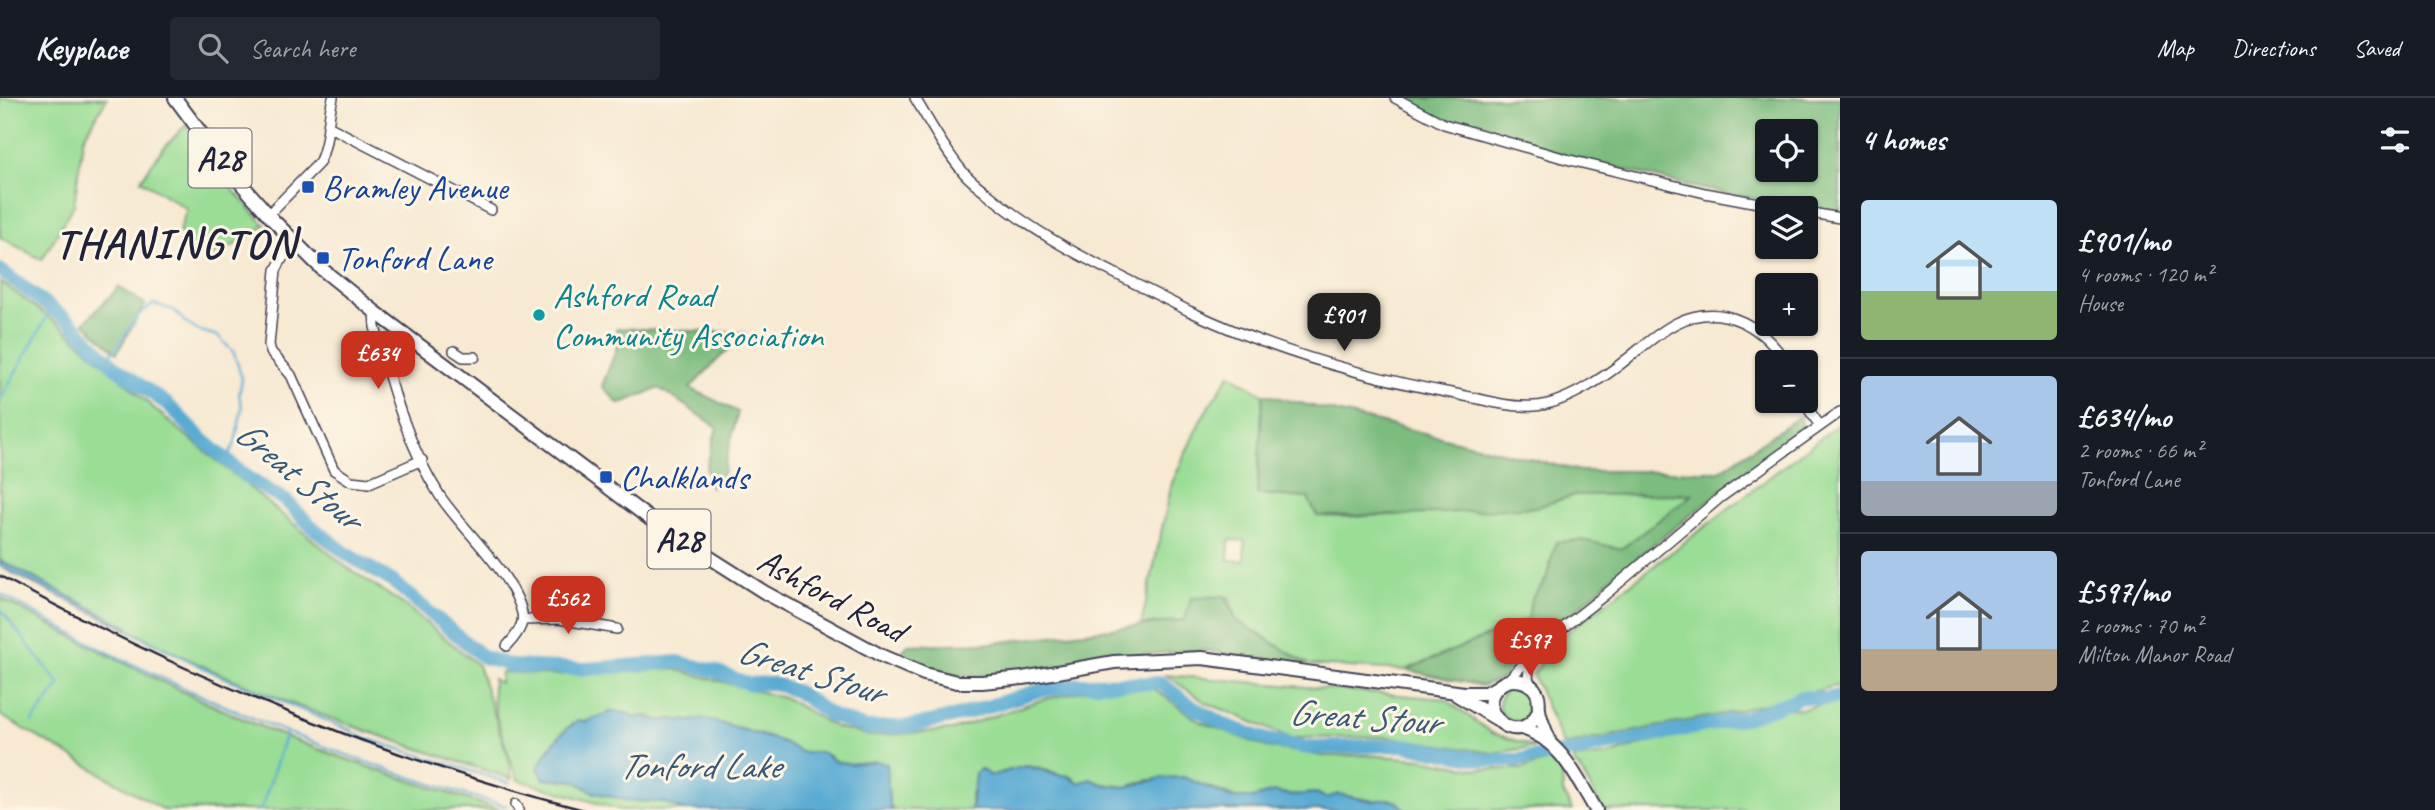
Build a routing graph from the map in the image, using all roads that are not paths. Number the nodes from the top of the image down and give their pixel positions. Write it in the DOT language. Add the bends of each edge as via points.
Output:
graph roads {
  1 [pos="175,98"];
  2 [pos="333,98"];
  3 [pos="915,98"];
  4 [pos="1395,98"];
  5 [pos="328,126"];
  6 [pos="1755,202"];
  7 [pos="491,210"];
  8 [pos="1818,214"];
  9 [pos="268,215"];
  10 [pos="1840,218"];
  11 [pos="296,244"];
  12 [pos="374,311"];
  13 [pos="1777,350"];
  14 [pos="454,351"];
  15 [pos="475,357"];
  16 [pos="1840,412"];
  17 [pos="1811,413"];
  18 [pos="1820,426"];
  19 [pos="422,460"];
  20 [pos="523,620"];
  21 [pos="617,629"];
  22 [pos="508,646"];
  23 [pos="1532,655"];
  24 [pos="1502,684"];
  25 [pos="1530,684"];
  26 [pos="1447,691"];
  27 [pos="1539,710"];
  28 [pos="1496,719"];
  29 [pos="1522,728"];
  30 [pos="1551,743"];
  31 [pos="1596,810"];
  1 -- 9 [label="highway, A28"];
  2 -- 5 [label="street"];
  3 -- 13 [label="street" via="964,174 1061,247 1200,316 1337,366 1407,385 1521,406 1544,405 1574,394 1671,325 1691,317 1738,320"];
  4 -- 6 [label="street" via="1444,124 1570,160"];
  5 -- 7 [label="street"];
  5 -- 9 [label="street" via="319,163"];
  8 -- 10 [label="street"];
  9 -- 11 [label="highway, A28"];
  11 -- 12 [label="highway, Ashford Road / A28"];
  11 -- 19 [label="street" via="276,270 269,345 291,375 334,470 351,481 369,483"];
  12 -- 19 [label="street" via="395,394"];
  12 -- 26 [label="highway, Ashford Road / A28" via="696,551 831,629 924,674 947,681 982,682 1114,662 1202,658"];
  14 -- 15 [label="street"];
  16 -- 18 [label="street"];
  17 -- 18 [label="street"];
  18 -- 23 [label="street" via="1721,497"];
  19 -- 20 [label="street" via="443,500 507,582"];
  20 -- 21 [label="street" via="559,619 598,631"];
  20 -- 22 [label="street"];
  23 -- 24 [label="street"];
  23 -- 25 [label="street"];
  24 -- 25 [label="highway"];
  24 -- 26 [label="highway, Ashford Road / A28" via="1479,694"];
  24 -- 28 [label="highway" via="1493,693"];
  25 -- 27 [label="highway"];
  26 -- 28 [label="highway, Ashford Road / A28"];
  27 -- 29 [label="highway"];
  27 -- 30 [label="highway"];
  28 -- 29 [label="highway" via="1507,727"];
  29 -- 30 [label="highway"];
  30 -- 31 [label="highway"];
}
